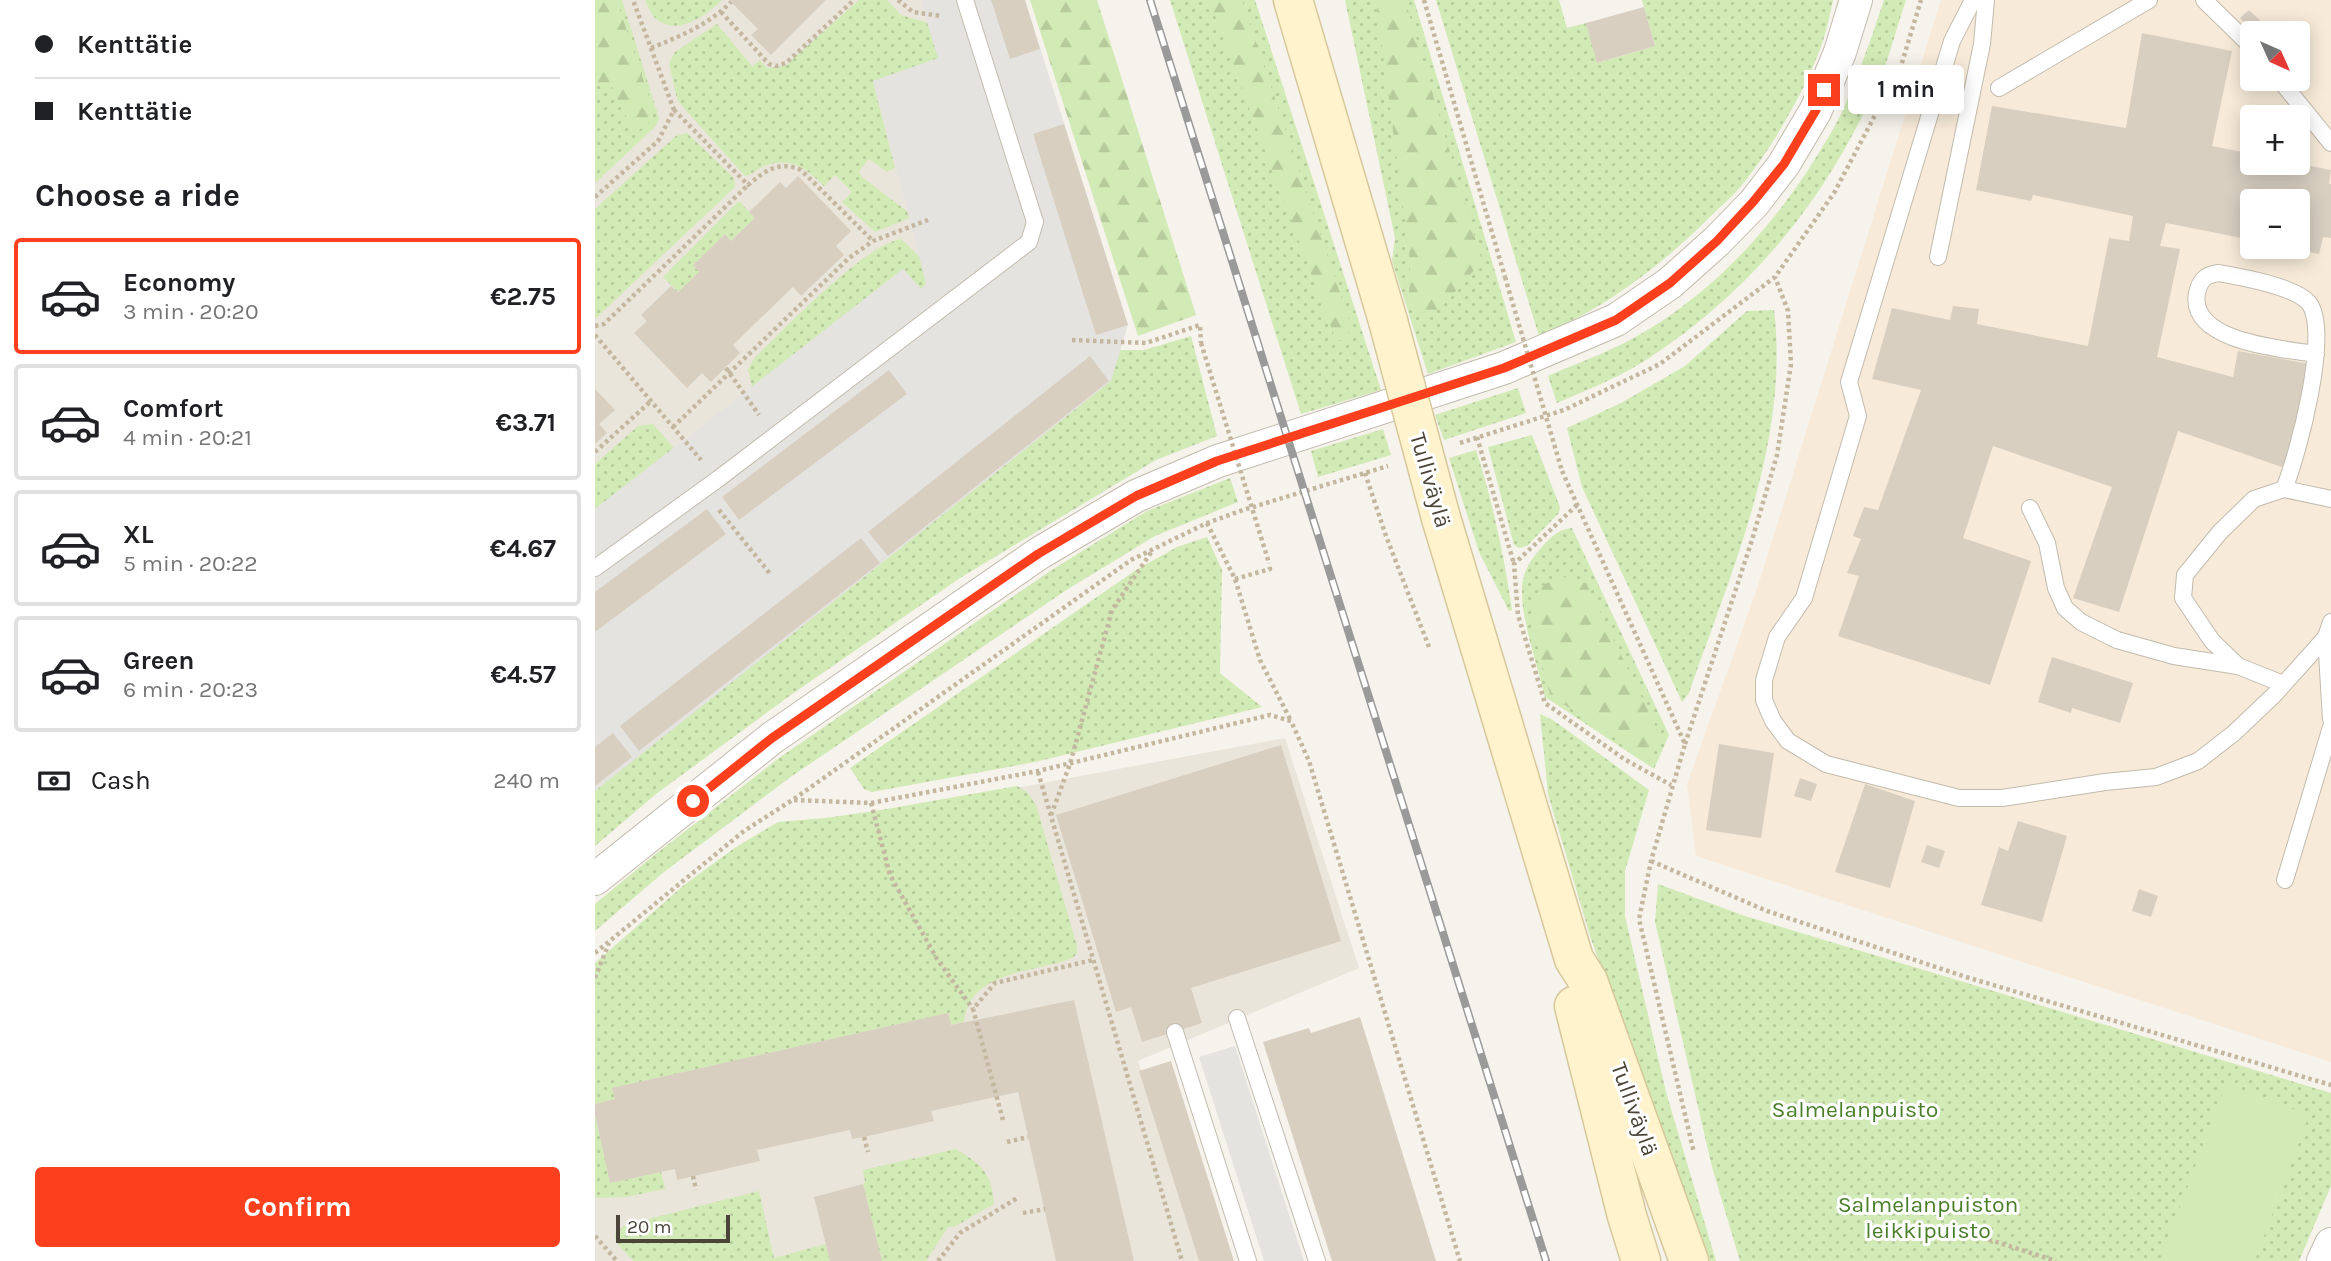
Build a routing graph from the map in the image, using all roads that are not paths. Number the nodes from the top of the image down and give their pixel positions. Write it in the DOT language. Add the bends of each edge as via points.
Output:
graph roads {
  1 [pos="1293,0"];
  2 [pos="1856,0"];
  3 [pos="1973,0"];
  4 [pos="1986,0"];
  5 [pos="2149,0"];
  6 [pos="2204,0"];
  7 [pos="966,4"];
  8 [pos="2240,35"];
  9 [pos="1999,88"];
  10 [pos="2290,91"];
  11 [pos="2331,143"];
  12 [pos="1938,257"];
  13 [pos="2316,354"];
  14 [pos="2284,489"];
  15 [pos="2331,499"];
  16 [pos="2030,508"];
  17 [pos="595,568"];
  18 [pos="2329,632"];
  19 [pos="2238,666"];
  20 [pos="2284,684"];
  21 [pos="2331,719"];
  22 [pos="2331,727"];
  23 [pos="595,879"];
  24 [pos="2285,880"];
  25 [pos="1574,959"];
  26 [pos="1237,1018"];
  27 [pos="1175,1032"];
  28 [pos="2331,1244"];
  29 [pos="1248,1261"];
  30 [pos="1317,1261"];
  31 [pos="1641,1261"];
  32 [pos="1689,1261"];
  33 [pos="2323,1261"];
  1 -- 25 [label="main road, Tulliväylä, bridge" via="1441,518"];
  2 -- 23 [label="street" via="1816,110 1784,164 1717,241 1670,283 1616,320 1504,368 1217,461 1136,496 1038,554 772,738"];
  3 -- 20 [label="lane" via="1952,41 1849,382 1858,416 1804,598 1777,637 1764,680 1764,701 1773,721 1788,741 1826,764 1959,798 2002,798 2156,777 2198,761"];
  4 -- 12 [label="lane" via="1982,44"];
  5 -- 9 [label="lane"];
  6 -- 8 [label="lane"];
  7 -- 17 [label="lane" via="1035,222 1029,242"];
  10 -- 11 [label="lane"];
  13 -- 13 [label="lane" via="2263,346 2212,328 2197,310 2202,279 2218,273 2238,277 2308,301 2318,323"];
  13 -- 14 [label="lane" via="2303,433"];
  14 -- 15 [label="lane"];
  14 -- 19 [label="lane" via="2254,499 2185,575 2183,598 2212,641"];
  16 -- 19 [label="lane" via="2047,543 2056,588 2066,608 2081,622 2117,640 2174,656"];
  18 -- 20 [label="lane"];
  18 -- 21 [label="lane"];
  19 -- 20 [label="lane"];
  22 -- 24 [label="lane"];
  25 -- 31 [label="main road, Tulliväylä" via="1570,987"];
  25 -- 32 [label="main road, Tulliväylä" via="1588,981"];
  26 -- 30 [label="lane"];
  27 -- 29 [label="lane"];
  28 -- 33 [label="street"];
}
